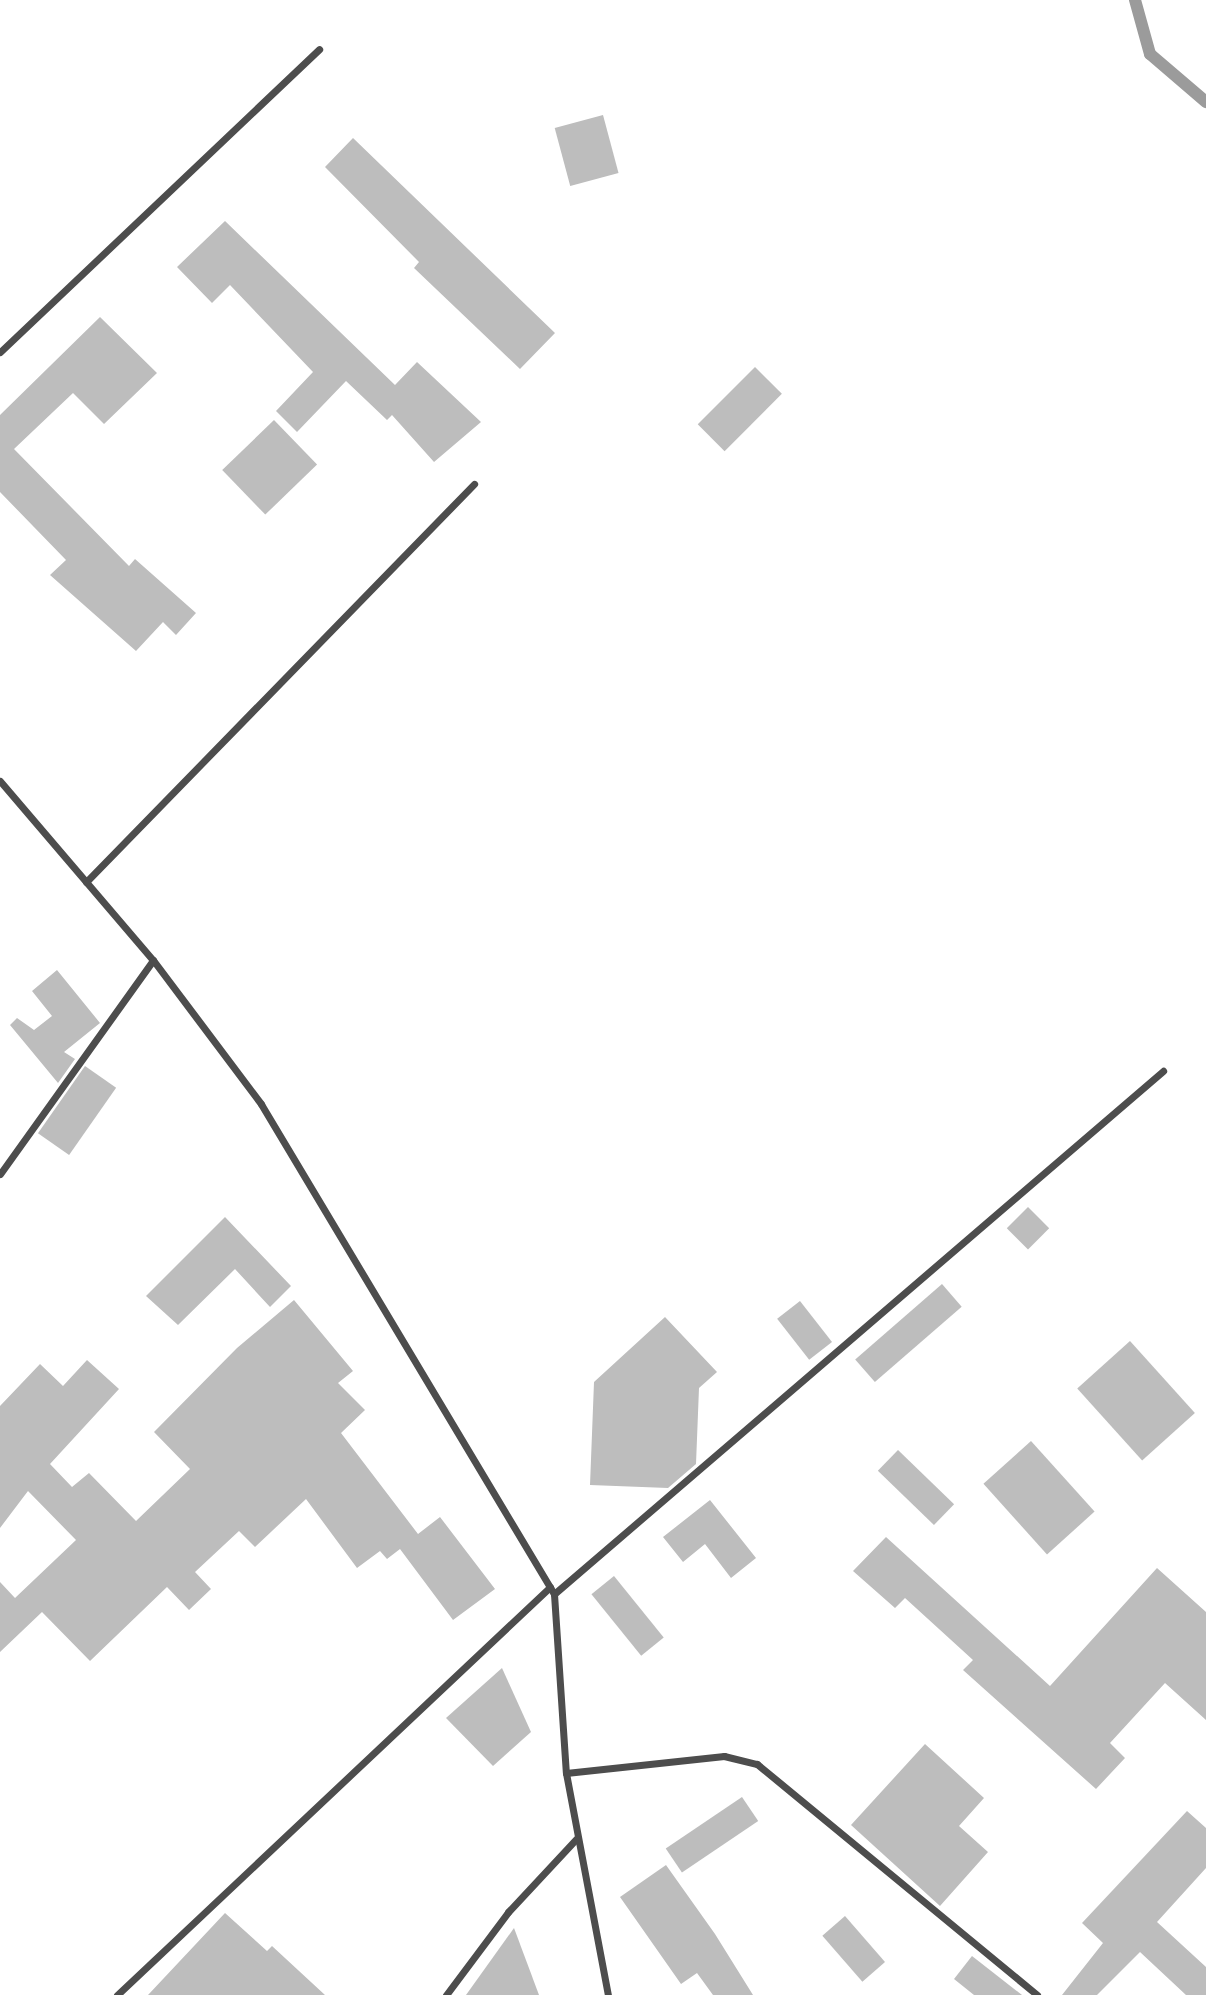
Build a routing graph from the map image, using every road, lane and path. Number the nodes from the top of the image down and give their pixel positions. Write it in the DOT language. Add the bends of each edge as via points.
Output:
graph roads {
  1 [pos="319,49"];
  2 [pos="0,352"];
  3 [pos="474,484"];
  4 [pos="0,780"];
  5 [pos="86,881"];
  6 [pos="153,960"];
  7 [pos="1163,1071"];
  8 [pos="0,1174"];
  9 [pos="552,1591"];
  10 [pos="566,1773"];
  11 [pos="576,1839"];
  12 [pos="117,1995"];
  13 [pos="446,1995"];
  14 [pos="608,1995"];
  15 [pos="1037,1995"];
  1 -- 2 [label="street"];
  3 -- 5 [label="street"];
  4 -- 5 [label="street"];
  5 -- 6 [label="street"];
  6 -- 8 [label="street"];
  6 -- 9 [label="street" via="261,1104"];
  7 -- 9 [label="street"];
  9 -- 10 [label="street"];
  9 -- 12 [label="street"];
  10 -- 11 [label="street"];
  10 -- 15 [label="street" via="724,1756 757,1764"];
  11 -- 13 [label="street" via="508,1912"];
  11 -- 14 [label="street"];
}
